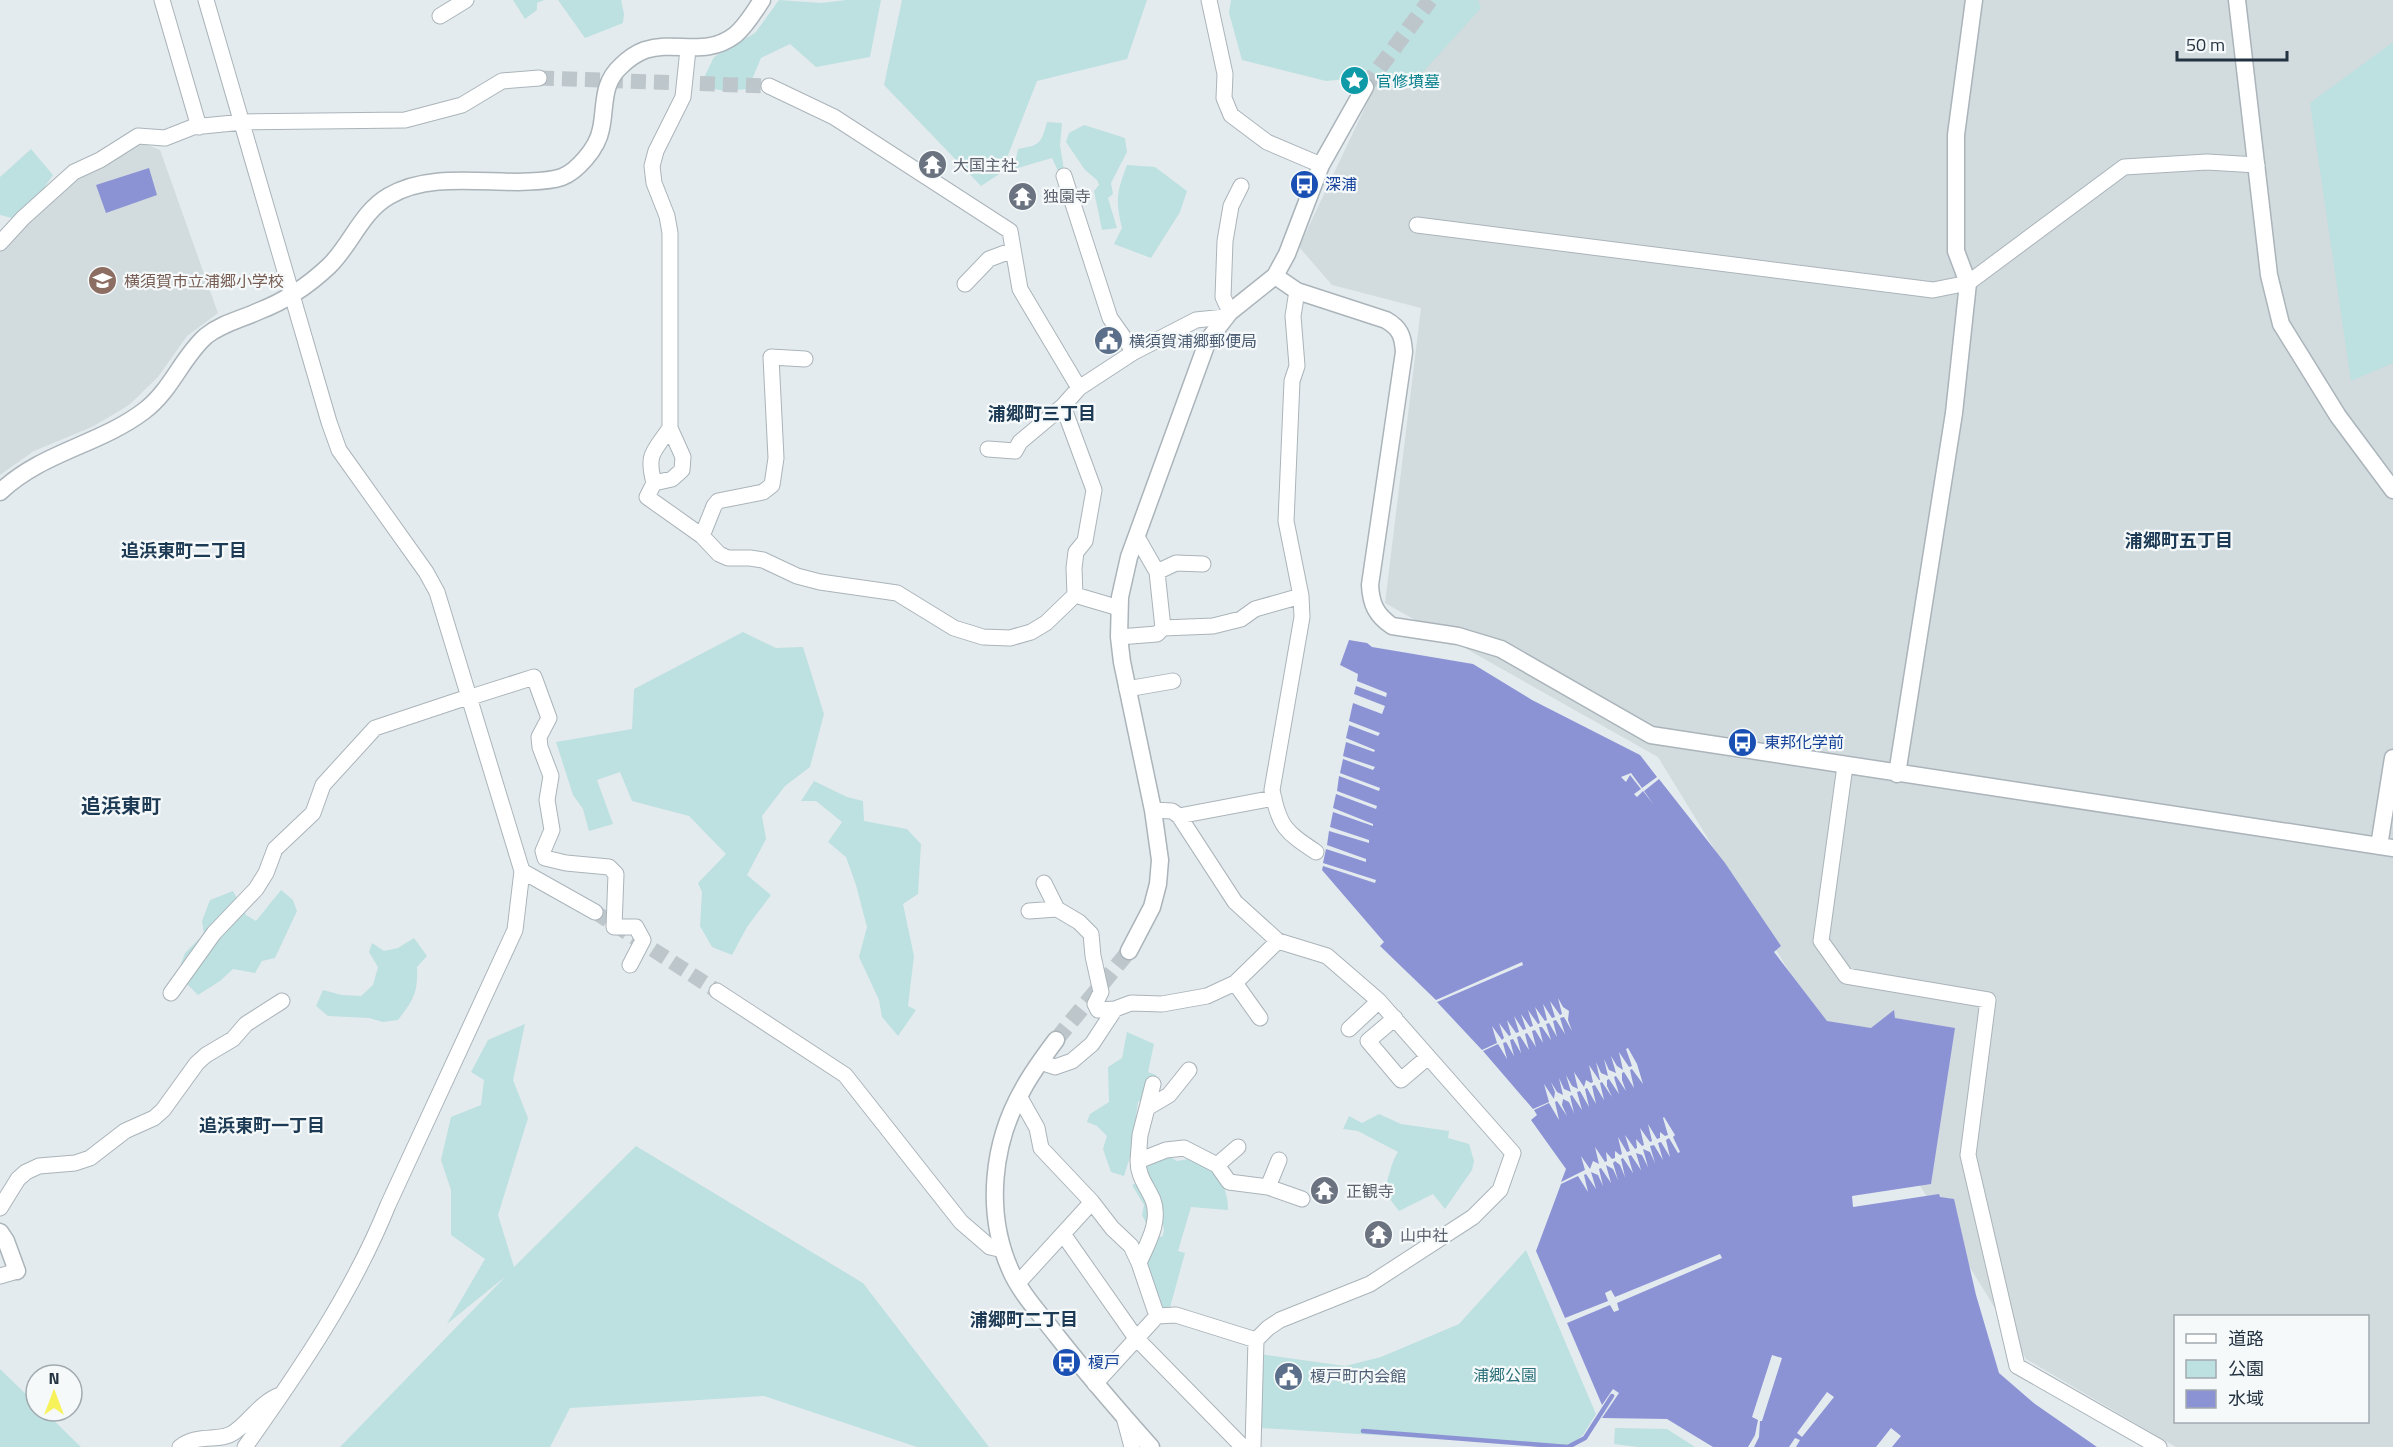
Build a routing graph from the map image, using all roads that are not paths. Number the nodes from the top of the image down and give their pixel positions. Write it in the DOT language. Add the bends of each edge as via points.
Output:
graph roads {
  1 [pos="162,0"];
  2 [pos="466,0"];
  3 [pos="762,0"];
  4 [pos="1209,0"];
  5 [pos="1974,0"];
  6 [pos="2237,0"];
  7 [pos="210,5"];
  8 [pos="440,16"];
  9 [pos="688,49"];
  10 [pos="539,78"];
  11 [pos="770,86"];
  12 [pos="1365,87"];
  13 [pos="243,122"];
  14 [pos="199,127"];
  15 [pos="1321,165"];
  16 [pos="2257,165"];
  17 [pos="1064,176"];
  18 [pos="1240,186"];
  19 [pos="1417,225"];
  20 [pos="0,243"];
  21 [pos="1013,250"];
  22 [pos="1275,276"];
  23 [pos="1968,283"];
  24 [pos="965,284"];
  25 [pos="1298,291"];
  26 [pos="291,295"];
  27 [pos="1227,314"];
  28 [pos="1134,352"];
  29 [pos="805,359"];
  30 [pos="1079,388"];
  31 [pos="1062,406"];
  32 [pos="670,428"];
  33 [pos="988,449"];
  34 [pos="654,483"];
  35 [pos="2393,490"];
  36 [pos="0,492"];
  37 [pos="702,536"];
  38 [pos="1137,537"];
  39 [pos="1203,564"];
  40 [pos="1157,572"];
  41 [pos="1076,595"];
  42 [pos="1301,596"];
  43 [pos="1119,608"];
  44 [pos="1163,628"];
  45 [pos="1119,638"];
  46 [pos="1173,681"];
  47 [pos="1127,689"];
  48 [pos="468,698"];
  49 [pos="2393,758"];
  50 [pos="1845,766"];
  51 [pos="1897,774"];
  52 [pos="1274,798"];
  53 [pos="1153,810"];
  54 [pos="1179,816"];
  55 [pos="2386,847"];
  56 [pos="1316,852"];
  57 [pos="522,871"];
  58 [pos="1044,883"];
  59 [pos="1057,909"];
  60 [pos="1029,911"];
  61 [pos="595,912"];
  62 [pos="1278,941"];
  63 [pos="1130,951"];
  64 [pos="630,965"];
  65 [pos="1235,983"];
  66 [pos="717,991"];
  67 [pos="171,993"];
  68 [pos="282,1001"];
  69 [pos="1379,1001"];
  70 [pos="1115,1009"];
  71 [pos="1260,1018"];
  72 [pos="1395,1018"];
  73 [pos="1349,1029"];
  74 [pos="1056,1040"];
  75 [pos="1428,1057"];
  76 [pos="1040,1062"];
  77 [pos="1189,1070"];
  78 [pos="1153,1084"];
  79 [pos="1019,1096"];
  80 [pos="1147,1108"];
  81 [pos="1238,1147"];
  82 [pos="1279,1160"];
  83 [pos="1138,1161"];
  84 [pos="1217,1165"];
  85 [pos="1269,1186"];
  86 [pos="1302,1199"];
  87 [pos="1092,1202"];
  88 [pos="0,1208"];
  89 [pos="0,1232"];
  90 [pos="1063,1234"];
  91 [pos="1003,1250"];
  92 [pos="1139,1263"];
  93 [pos="17,1271"];
  94 [pos="0,1276"];
  95 [pos="1018,1283"];
  96 [pos="1157,1316"];
  97 [pos="1136,1338"];
  98 [pos="1256,1340"];
  99 [pos="1095,1384"];
  100 [pos="282,1394"];
  101 [pos="1124,1417"];
  102 [pos="180,1447"];
  103 [pos="245,1447"];
  104 [pos="1132,1447"];
  105 [pos="1150,1447"];
  106 [pos="1243,1447"];
  107 [pos="1253,1447"];
  108 [pos="2159,1447"];
  1 -- 14 [label="street"];
  2 -- 8 [label="street"];
  3 -- 9 [label="street" via="744,26 728,39"];
  4 -- 15 [label="street" via="1225,74 1224,98 1231,115 1267,142"];
  5 -- 23 [label="street" via="1956,135 1956,251"];
  6 -- 16 [label="street"];
  7 -- 13 [label="street"];
  9 -- 26 [label="street" via="644,50 614,73 605,88 601,132 593,150 563,177 540,182 430,182 407,187 371,209 331,264"];
  9 -- 32 [label="street" via="683,97 652,166 670,233"];
  10 -- 13 [label="street" via="502,81 462,105 405,120"];
  11 -- 21 [label="street" via="834,117 998,221 1010,231"];
  12 -- 15 [label="street"];
  13 -- 14 [label="street"];
  13 -- 26 [label="street"];
  14 -- 20 [label="street" via="165,138 138,136 74,172"];
  15 -- 22 [label="street"];
  16 -- 23 [label="street" via="2207,162 2124,167"];
  16 -- 35 [label="street" via="2269,275 2281,324 2338,416"];
  17 -- 28 [label="street" via="1110,318"];
  18 -- 27 [label="street" via="1230,206 1225,241 1223,297"];
  19 -- 23 [label="street" via="1933,290"];
  21 -- 24 [label="street" via="989,260"];
  21 -- 30 [label="street" via="1020,289"];
  22 -- 25 [label="street"];
  22 -- 27 [label="street"];
  23 -- 51 [label="street" via="1954,414"];
  25 -- 42 [label="street" via="1293,316 1298,366 1292,381 1286,521"];
  25 -- 50 [label="street" via="1386,320 1398,327 1403,339 1370,585 1375,609 1383,620 1392,626 1458,636 1501,649 1651,735"];
  26 -- 36 [label="street" via="222,325 207,336 147,410 106,435 38,463"];
  26 -- 48 [label="street" via="339,450 437,592"];
  27 -- 28 [label="street" via="1196,320"];
  27 -- 38 [label="street" via="1208,340"];
  28 -- 30 [label="street"];
  29 -- 37 [label="street" via="771,357 776,458 772,485 763,492 718,501"];
  30 -- 31 [label="street"];
  31 -- 33 [label="street" via="1020,441 1015,451"];
  31 -- 41 [label="street" via="1094,490 1085,542 1076,552"];
  32 -- 34 [label="street" via="650,456"];
  32 -- 34 [label="street" via="683,457 682,470 672,479"];
  34 -- 37 [label="street" via="647,497"];
  37 -- 41 [label="street" via="728,558 763,560 820,582 897,593 954,628 983,637 1010,638 1031,632"];
  38 -- 40 [label="street"];
  38 -- 43 [label="street" via="1126,568"];
  39 -- 40 [label="street" via="1176,563"];
  40 -- 44 [label="street"];
  41 -- 43 [label="street"];
  42 -- 44 [label="street" via="1213,626"];
  42 -- 52 [label="street" via="1302,617 1272,790"];
  43 -- 45 [label="street"];
  44 -- 45 [label="street" via="1157,634"];
  45 -- 47 [label="street"];
  46 -- 47 [label="street" via="1154,680"];
  47 -- 53 [label="street"];
  48 -- 57 [label="street"];
  48 -- 64 [label="street" via="534,677 549,718 539,737 551,776 548,800 552,830 543,851 545,858 609,867 616,874 614,927 636,927 643,940"];
  48 -- 67 [label="street" via="375,728 323,785 313,813 275,849 256,889 214,933"];
  49 -- 55 [label="street"];
  50 -- 51 [label="street"];
  50 -- 108 [label="street" via="1821,941 1846,976 1988,1000 1968,1155 2017,1366"];
  51 -- 55 [label="street"];
  52 -- 54 [label="street"];
  52 -- 56 [label="street" via="1277,817 1295,838"];
  53 -- 54 [label="street" via="1172,811"];
  53 -- 63 [label="street" via="1160,860 1158,884 1152,907"];
  54 -- 62 [label="street" via="1235,902"];
  57 -- 61 [label="street"];
  57 -- 100 [label="street" via="515,930 371,1247"];
  58 -- 59 [label="street"];
  59 -- 60 [label="street"];
  59 -- 70 [label="street" via="1091,934 1101,992 1095,1004 1098,1010"];
  62 -- 65 [label="street"];
  62 -- 69 [label="street" via="1327,956"];
  65 -- 70 [label="street" via="1207,996 1162,1004 1131,1003"];
  65 -- 71 [label="street"];
  66 -- 91 [label="street" via="844,1075 962,1222 990,1246"];
  68 -- 88 [label="street" via="206,1055 154,1118 125,1131 90,1158 39,1166 27,1172"];
  69 -- 72 [label="street"];
  69 -- 73 [label="street"];
  70 -- 76 [label="street" via="1092,1044 1072,1061 1055,1067"];
  72 -- 75 [label="street"];
  72 -- 75 [label="street" via="1368,1041 1401,1080"];
  74 -- 76 [label="street"];
  75 -- 98 [label="street" via="1513,1153 1500,1190 1473,1216 1370,1284 1280,1320"];
  76 -- 79 [label="street"];
  77 -- 80 [label="street" via="1169,1095"];
  78 -- 80 [label="street"];
  79 -- 87 [label="street" via="1037,1128 1041,1148"];
  79 -- 91 [label="street" via="1005,1129 995,1182 996,1223"];
  80 -- 83 [label="street"];
  81 -- 84 [label="street"];
  82 -- 85 [label="street"];
  83 -- 84 [label="street" via="1184,1148"];
  83 -- 92 [label="street" via="1156,1218"];
  84 -- 85 [label="street" via="1229,1182"];
  85 -- 86 [label="street"];
  87 -- 90 [label="street"];
  87 -- 92 [label="street" via="1131,1246"];
  89 -- 93 [label="street"];
  90 -- 95 [label="street"];
  90 -- 97 [label="street"];
  91 -- 95 [label="street"];
  92 -- 96 [label="street"];
  93 -- 94 [label="street"];
  95 -- 99 [label="street"];
  96 -- 97 [label="street"];
  96 -- 98 [label="street" via="1176,1316"];
  97 -- 99 [label="street"];
  97 -- 106 [label="street"];
  98 -- 107 [label="street"];
  99 -- 101 [label="street"];
  100 -- 102 [label="street" via="268,1400 231,1435 189,1440"];
  100 -- 103 [label="street"];
  101 -- 104 [label="street"];
  101 -- 105 [label="street"];
}
